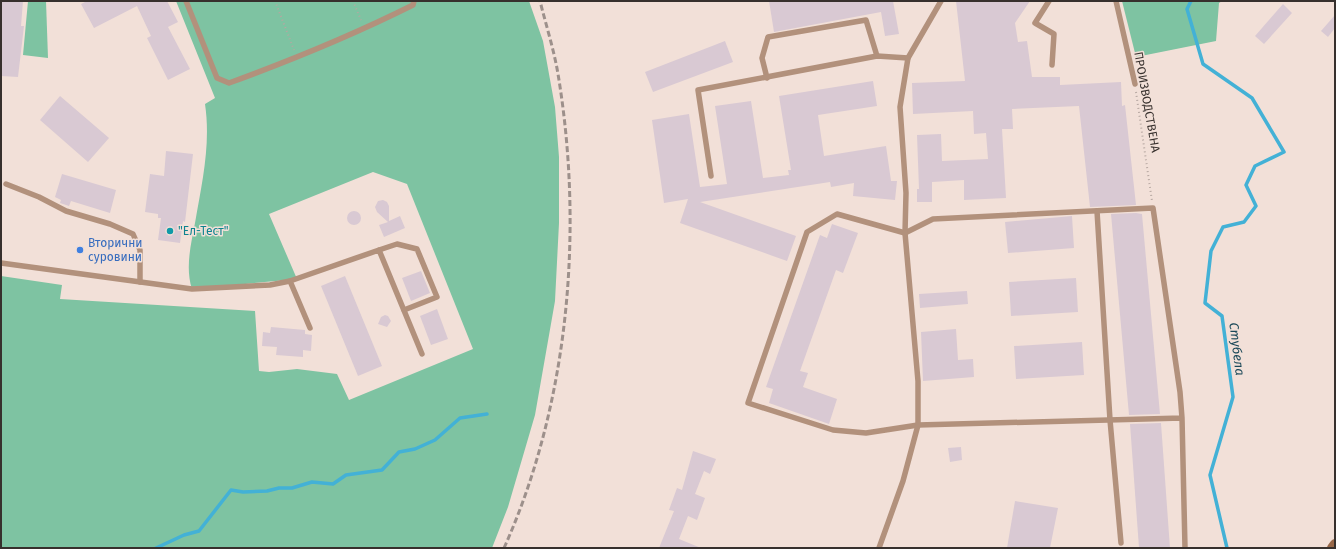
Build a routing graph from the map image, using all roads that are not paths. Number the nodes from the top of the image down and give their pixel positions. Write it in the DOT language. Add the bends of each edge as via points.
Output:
graph roads {
  1 [pos="186,1"];
  2 [pos="414,1"];
  3 [pos="941,1"];
  4 [pos="1049,1"];
  5 [pos="1116,1"];
  6 [pos="877,56"];
  7 [pos="908,58"];
  8 [pos="1052,65"];
  9 [pos="767,78"];
  10 [pos="1135,84"];
  11 [pos="711,176"];
  12 [pos="6,184"];
  13 [pos="1097,211"];
  14 [pos="905,233"];
  15 [pos="379,250"];
  16 [pos="1,263"];
  17 [pos="290,281"];
  18 [pos="140,282"];
  19 [pos="404,310"];
  20 [pos="310,328"];
  21 [pos="422,354"];
  22 [pos="1182,418"];
  23 [pos="1110,420"];
  24 [pos="918,425"];
  25 [pos="1121,543"];
  26 [pos="1335,544"];
  27 [pos="879,548"];
  28 [pos="1185,548"];
  29 [pos="1332,548"];
  1 -- 2 [label="lane" via="217,78 229,83 297,58 364,29 413,5"];
  3 -- 7 [label="lane"];
  4 -- 8 [label="lane" via="1035,23 1054,34"];
  5 -- 10 [label="lane, ПРОИЗВОДСТВЕНА"];
  6 -- 7 [label="lane"];
  6 -- 9 [label="lane"];
  6 -- 9 [label="lane" via="866,20 768,36 762,58"];
  7 -- 14 [label="lane" via="900,107 906,193"];
  9 -- 11 [label="lane" via="698,90"];
  12 -- 18 [label="lane" via="39,197 66,212 110,224 133,234 140,250"];
  13 -- 14 [label="lane" via="933,219"];
  13 -- 22 [label="lane" via="1153,208"];
  13 -- 23 [label="lane"];
  14 -- 24 [label="lane" via="918,381"];
  14 -- 24 [label="lane" via="838,214 808,232 748,403 833,430 866,433"];
  15 -- 17 [label="lane"];
  15 -- 19 [label="lane"];
  15 -- 19 [label="lane" via="397,244 417,249 437,297"];
  16 -- 18 [label="lane"];
  17 -- 18 [label="lane" via="192,289"];
  17 -- 20 [label="lane"];
  19 -- 21 [label="lane"];
  22 -- 23 [label="lane"];
  22 -- 28 [label="lane"];
  23 -- 24 [label="lane"];
  23 -- 25 [label="lane"];
  24 -- 27 [label="lane" via="903,481"];
  26 -- 29 [label="street"];
}
